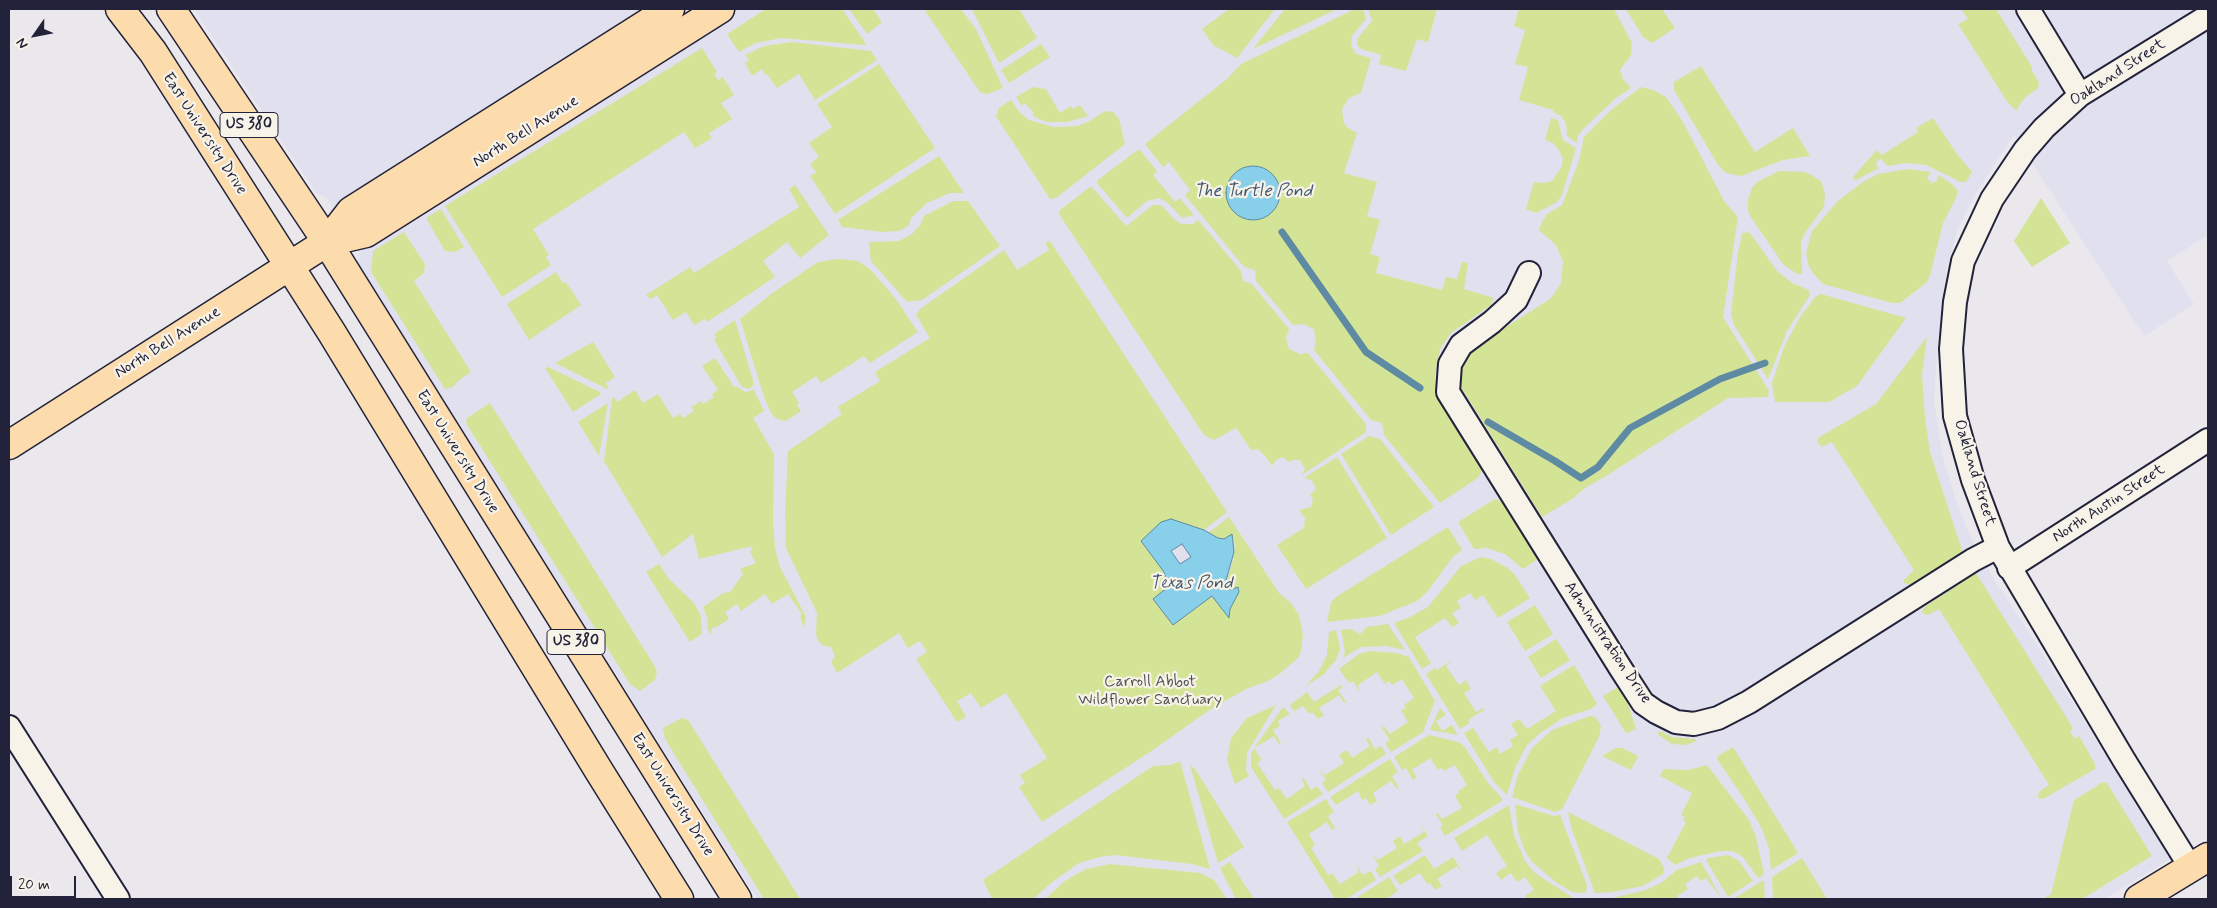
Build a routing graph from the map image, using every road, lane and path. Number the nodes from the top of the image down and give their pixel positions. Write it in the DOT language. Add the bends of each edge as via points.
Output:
graph roads {
  1 [pos="120,9"];
  2 [pos="171,9"];
  3 [pos="670,9"];
  4 [pos="720,9"];
  5 [pos="2028,9"];
  6 [pos="2208,16"];
  7 [pos="2080,94"];
  8 [pos="327,242"];
  9 [pos="289,266"];
  10 [pos="1529,273"];
  11 [pos="2208,440"];
  12 [pos="9,444"];
  13 [pos="1998,547"];
  14 [pos="2009,568"];
  15 [pos="9,727"];
  16 [pos="2200,862"];
  17 [pos="118,899"];
  18 [pos="680,899"];
  19 [pos="737,899"];
  20 [pos="2140,899"];
  1 -- 9 [label="main road, East University Drive / US 380" via="152,52"];
  2 -- 8 [label="main road, East University Drive / US 380"];
  3 -- 8 [label="main road, North Bell Avenue" via="351,211"];
  4 -- 8 [label="main road, North Bell Avenue" via="366,233"];
  5 -- 7 [label="street"];
  6 -- 7 [label="street, Oakland Street"];
  7 -- 13 [label="street, Oakland Street" via="2025,150 1992,199 1963,261 1954,302 1951,349 1955,416 1972,480"];
  8 -- 9 [label="main road, North Bell Avenue"];
  8 -- 19 [label="main road, East University Drive / US 380"];
  9 -- 12 [label="main road, North Bell Avenue"];
  9 -- 18 [label="main road, East University Drive / US 380"];
  10 -- 13 [label="street, Administration Drive" via="1516,300 1461,344 1450,364 1448,392 1643,703 1656,712 1676,722 1694,724 1718,718 1749,702"];
  11 -- 14 [label="street, North Austin Street"];
  13 -- 14 [label="street, Oakland Street"];
  14 -- 16 [label="street, Oakland Street"];
  15 -- 17 [label="street"];
  16 -- 20 [label="main road"];
}
